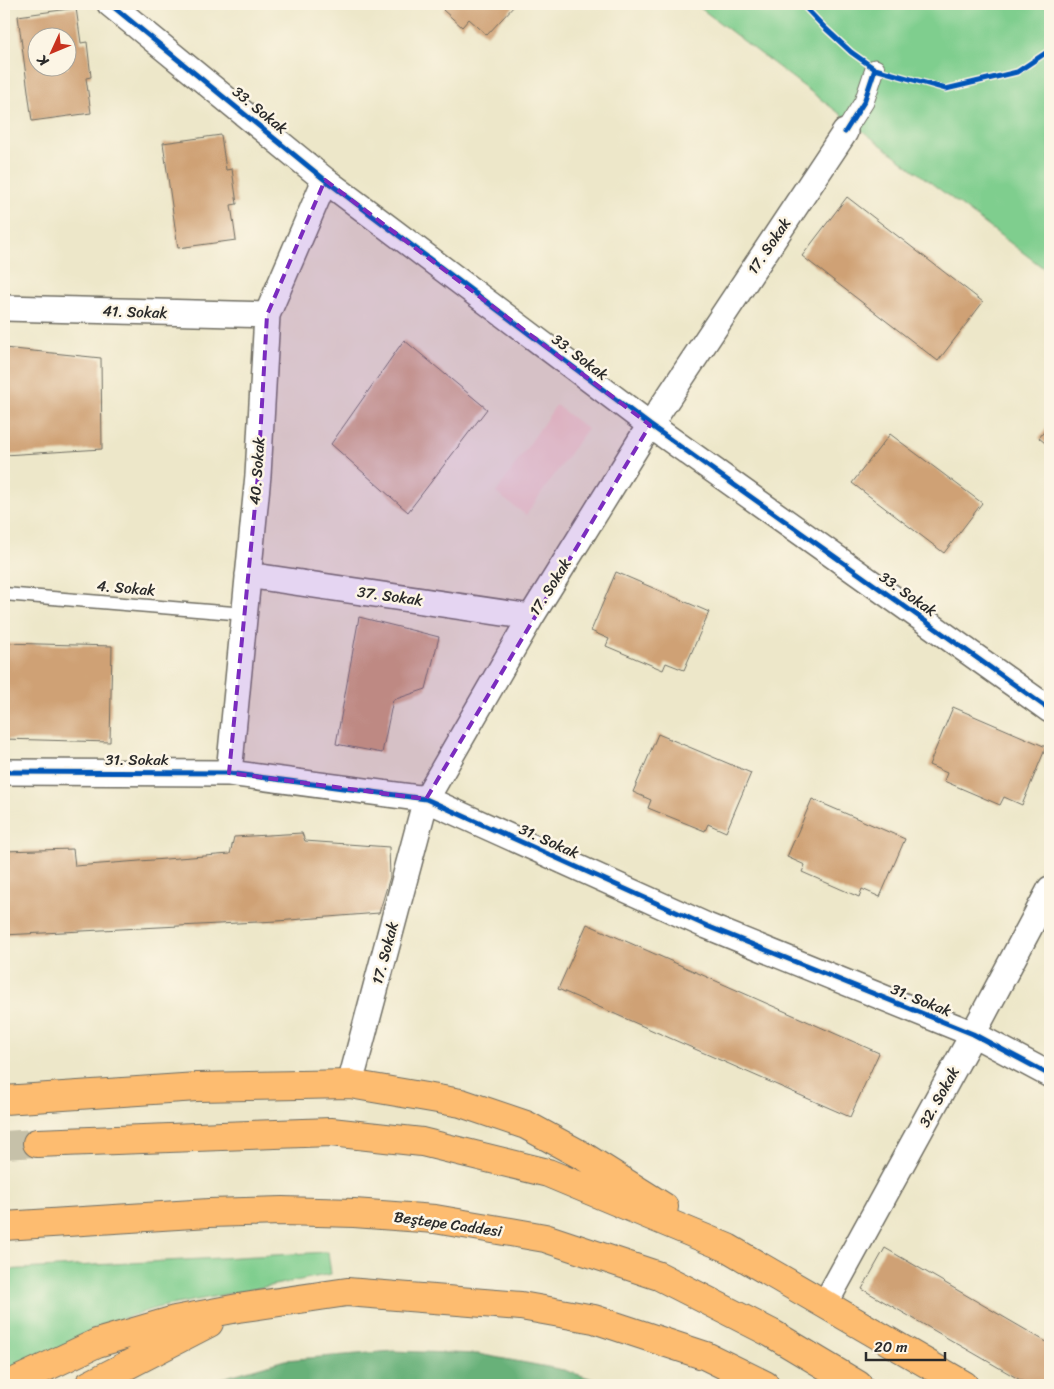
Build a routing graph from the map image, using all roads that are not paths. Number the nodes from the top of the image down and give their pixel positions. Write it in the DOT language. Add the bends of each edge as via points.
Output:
graph roads {
  1 [pos="110,4"];
  2 [pos="875,69"];
  3 [pos="845,132"];
  4 [pos="325,180"];
  5 [pos="4,308"];
  6 [pos="267,315"];
  7 [pos="650,425"];
  8 [pos="248,575"];
  9 [pos="4,594"];
  10 [pos="245,614"];
  11 [pos="532,617"];
  12 [pos="1050,710"];
  13 [pos="4,772"];
  14 [pos="230,773"];
  15 [pos="426,799"];
  16 [pos="1050,889"];
  17 [pos="973,1034"];
  18 [pos="1050,1075"];
  19 [pos="350,1084"];
  20 [pos="4,1100"];
  21 [pos="37,1143"];
  22 [pos="4,1226"];
  23 [pos="728,1248"];
  24 [pos="825,1304"];
  25 [pos="238,1308"];
  26 [pos="8,1385"];
  27 [pos="89,1385"];
  28 [pos="765,1385"];
  29 [pos="858,1385"];
  30 [pos="964,1385"];
  1 -- 4 [label="street, 33. Sokak"];
  2 -- 3 [label="street" via="864,102"];
  3 -- 7 [label="street, 17. Sokak"];
  4 -- 6 [label="street, 40. Sokak"];
  4 -- 7 [label="street, 33. Sokak"];
  5 -- 6 [label="street, 41. Sokak"];
  6 -- 8 [label="street, 40. Sokak" via="258,475"];
  7 -- 11 [label="street, 17. Sokak"];
  7 -- 12 [label="street, 33. Sokak"];
  8 -- 10 [label="street, 40. Sokak"];
  8 -- 11 [label="street, 37. Sokak"];
  9 -- 10 [label="lane, 4. Sokak"];
  10 -- 14 [label="street, 40. Sokak"];
  11 -- 15 [label="street, 17. Sokak"];
  13 -- 14 [label="street, 31. Sokak"];
  14 -- 15 [label="street, 31. Sokak"];
  15 -- 17 [label="street, 31. Sokak" via="707,926"];
  15 -- 19 [label="street, 17. Sokak"];
  16 -- 17 [label="street, 32. Sokak"];
  17 -- 18 [label="street, 31. Sokak"];
  17 -- 24 [label="street, 32. Sokak"];
  19 -- 20 [label="main road" via="197,1087"];
  19 -- 23 [label="main road" via="461,1103 526,1125 583,1156"];
  21 -- 23 [label="main road" via="331,1132 422,1142 548,1173"];
  22 -- 29 [label="main road, Beştepe Caddesi" via="282,1211 435,1219 545,1238 659,1276 771,1333"];
  23 -- 24 [label="main road"];
  24 -- 30 [label="main road"];
  25 -- 26 [label="main road" via="175,1320 97,1343"];
  25 -- 27 [label="main road"];
  25 -- 28 [label="main road" via="347,1292 521,1306 594,1318 706,1356"];
}
